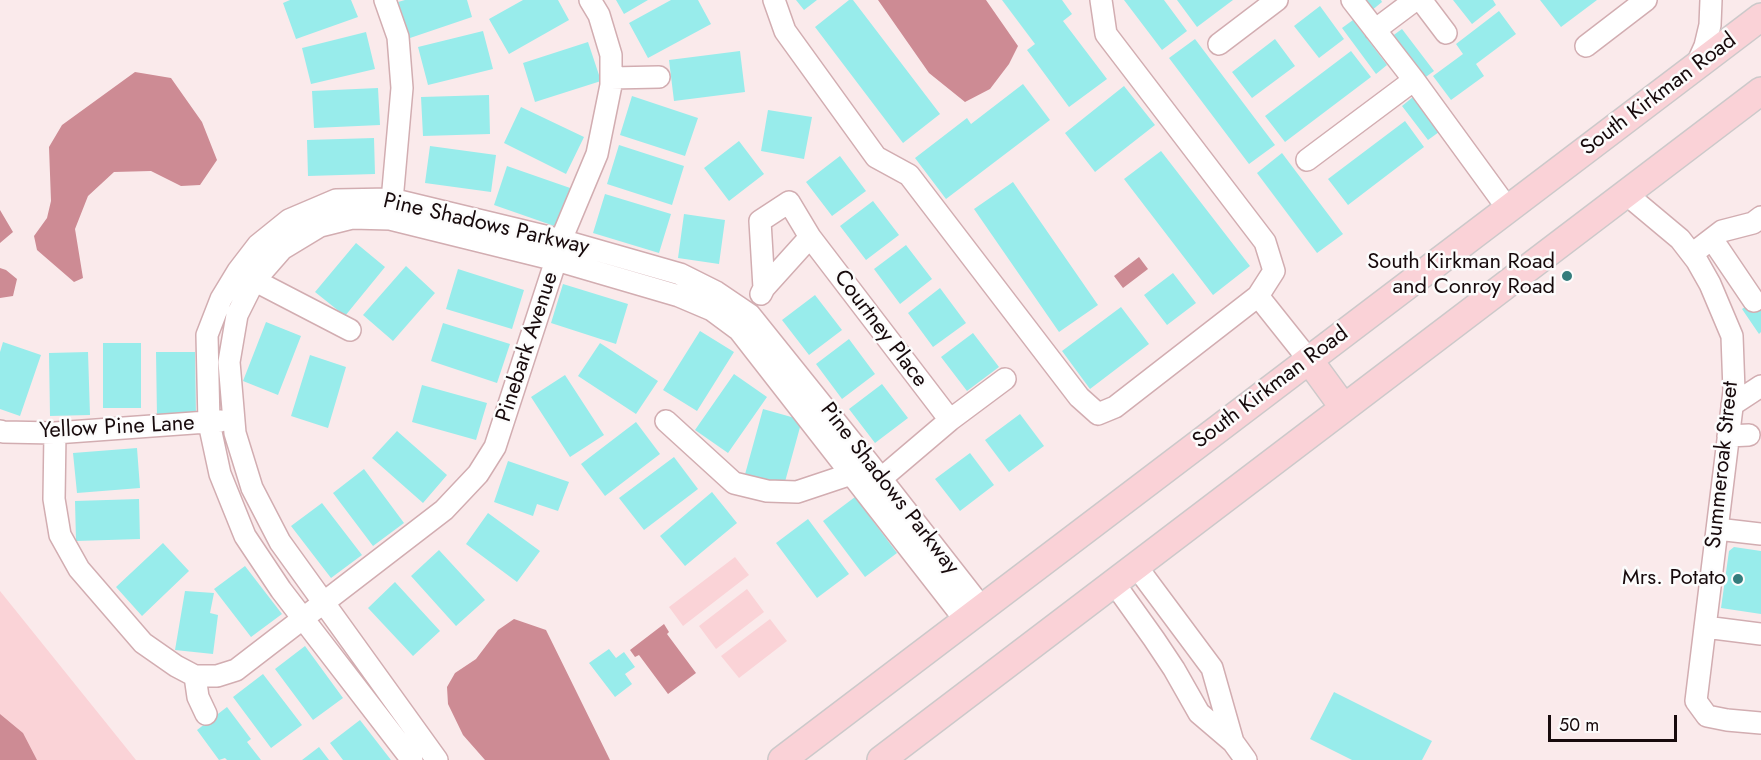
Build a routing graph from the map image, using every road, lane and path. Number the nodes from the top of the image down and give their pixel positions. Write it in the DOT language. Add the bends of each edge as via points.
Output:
graph roads {
  1 [pos="385,0"];
  2 [pos="590,0"];
  3 [pos="774,0"];
  4 [pos="1101,0"];
  5 [pos="1277,0"];
  6 [pos="1352,0"];
  7 [pos="1415,0"];
  8 [pos="1422,0"];
  9 [pos="1646,0"];
  10 [pos="1711,0"];
  11 [pos="1761,17"];
  12 [pos="1375,30"];
  13 [pos="1446,33"];
  14 [pos="1220,44"];
  15 [pos="1586,46"];
  16 [pos="1696,66"];
  17 [pos="659,77"];
  18 [pos="611,78"];
  19 [pos="1414,80"];
  20 [pos="1761,91"];
  21 [pos="1307,160"];
  22 [pos="1625,194"];
  23 [pos="391,209"];
  24 [pos="1508,209"];
  25 [pos="1761,217"];
  26 [pos="810,237"];
  27 [pos="1712,239"];
  28 [pos="559,250"];
  29 [pos="1692,254"];
  30 [pos="246,276"];
  31 [pos="764,288"];
  32 [pos="1258,296"];
  33 [pos="1754,301"];
  34 [pos="744,323"];
  35 [pos="350,330"];
  36 [pos="1309,360"];
  37 [pos="1005,379"];
  38 [pos="1761,386"];
  39 [pos="1732,405"];
  40 [pos="1344,408"];
  41 [pos="234,420"];
  42 [pos="950,420"];
  43 [pos="666,421"];
  44 [pos="209,423"];
  45 [pos="0,431"];
  46 [pos="55,433"];
  47 [pos="860,468"];
  48 [pos="873,485"];
  49 [pos="1717,529"];
  50 [pos="1761,534"];
  51 [pos="1136,566"];
  52 [pos="1114,583"];
  53 [pos="325,603"];
  54 [pos="974,615"];
  55 [pos="303,619"];
  56 [pos="1705,627"];
  57 [pos="1761,634"];
  58 [pos="195,676"];
  59 [pos="206,714"];
  60 [pos="1761,723"];
  61 [pos="1233,742"];
  62 [pos="412,760"];
  63 [pos="437,760"];
  64 [pos="782,760"];
  65 [pos="880,760"];
  66 [pos="1246,760"];
  1 -- 23 [label="street" via="398,37 402,88"];
  2 -- 18 [label="street, Pinebark Avenue" via="599,15 611,55"];
  3 -- 32 [label="street" via="785,31 876,157 909,175 1079,397 1098,414 1115,407"];
  4 -- 32 [label="street" via="1106,34 1265,242 1274,270"];
  5 -- 14 [label="street"];
  6 -- 12 [label="street"];
  7 -- 12 [label="street"];
  8 -- 13 [label="street"];
  9 -- 15 [label="street"];
  10 -- 16 [label="street" via="1706,46"];
  11 -- 16 [label="main road, South Kirkman Road"];
  12 -- 19 [label="street"];
  16 -- 24 [label="main road, South Kirkman Road"];
  17 -- 18 [label="street"];
  18 -- 28 [label="street, Pinebark Avenue" via="597,154"];
  19 -- 21 [label="street"];
  19 -- 24 [label="street"];
  20 -- 22 [label="main road"];
  22 -- 29 [label="street, Summeroak Street" via="1680,239"];
  22 -- 40 [label="main road"];
  23 -- 28 [label="street, Pine Shadows Parkway"];
  23 -- 30 [label="street, Pine Shadows Parkway" via="320,226"];
  24 -- 36 [label="main road, South Kirkman Road"];
  25 -- 27 [label="street" via="1754,223 1722,231"];
  26 -- 31 [label="street"];
  26 -- 31 [label="street, Courtney Place" via="789,202 760,221"];
  26 -- 42 [label="street, Courtney Place"];
  27 -- 29 [label="street"];
  27 -- 33 [label="street"];
  28 -- 34 [label="street, Pine Shadows Parkway"];
  28 -- 53 [label="street, Pinebark Avenue" via="495,447 478,474 444,510"];
  29 -- 39 [label="street, Summeroak Street" via="1710,284 1732,336"];
  30 -- 35 [label="street"];
  30 -- 41 [label="street, Pine Shadows Parkway" via="229,362"];
  30 -- 44 [label="street, Pine Shadows Parkway" via="221,299 207,335"];
  31 -- 34 [label="street"];
  32 -- 36 [label="street"];
  34 -- 47 [label="street, Pine Shadows Parkway"];
  36 -- 40 [label="main road"];
  36 -- 54 [label="main road, South Kirkman Road"];
  37 -- 42 [label="street"];
  38 -- 39 [label="street"];
  39 -- 49 [label="street, Summeroak Street" via="1739,436"];
  40 -- 51 [label="main road"];
  41 -- 44 [label="street, Yellow Pine Lane"];
  41 -- 53 [label="street, Pine Shadows Parkway" via="252,488 280,542"];
  42 -- 48 [label="street"];
  43 -- 47 [label="street" via="734,483 767,491 797,492"];
  44 -- 46 [label="street, Yellow Pine Lane"];
  44 -- 55 [label="street, Pine Shadows Parkway" via="220,474 245,536"];
  45 -- 46 [label="street, Yellow Pine Lane"];
  46 -- 58 [label="street" via="54,499 60,535 80,569 143,643"];
  47 -- 48 [label="street, Pine Shadows Parkway"];
  48 -- 54 [label="street, Pine Shadows Parkway"];
  49 -- 50 [label="street"];
  49 -- 56 [label="street, Summeroak Street"];
  51 -- 52 [label="main road"];
  51 -- 61 [label="street" via="1212,668"];
  52 -- 61 [label="street" via="1174,669 1199,713"];
  52 -- 65 [label="main road"];
  53 -- 55 [label="street, Pinebark Avenue"];
  53 -- 63 [label="street, Pine Shadows Parkway"];
  54 -- 64 [label="main road, South Kirkman Road"];
  55 -- 58 [label="street, Pinebark Avenue" via="236,670 217,676"];
  55 -- 62 [label="street, Pine Shadows Parkway"];
  56 -- 57 [label="street"];
  56 -- 60 [label="street, Summeroak Street" via="1696,701 1707,716"];
  58 -- 59 [label="street"];
  61 -- 66 [label="street"];
}
